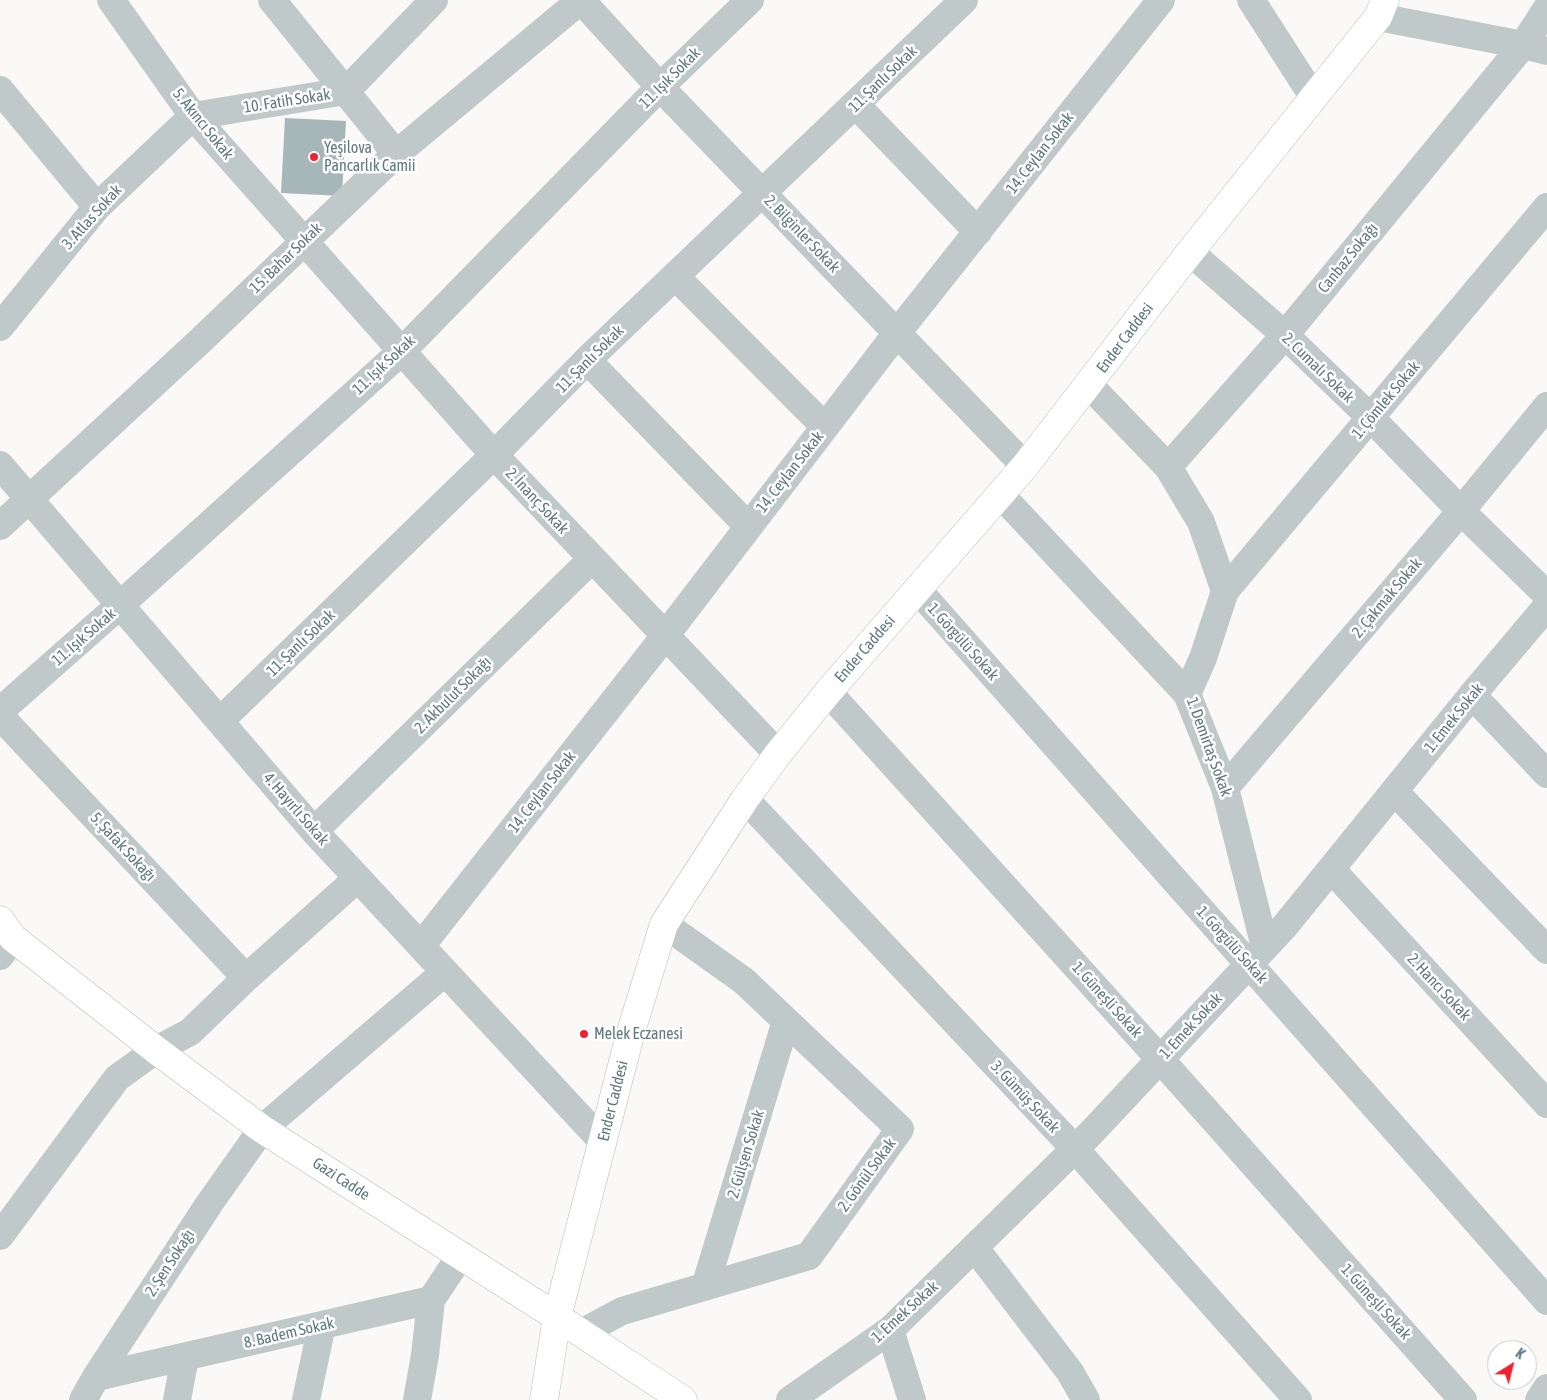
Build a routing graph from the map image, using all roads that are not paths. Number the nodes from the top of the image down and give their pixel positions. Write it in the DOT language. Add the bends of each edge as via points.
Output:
graph roads {
  1 [pos="111,0"];
  2 [pos="272,0"];
  3 [pos="581,0"];
  4 [pos="750,0"];
  5 [pos="964,0"];
  6 [pos="1161,0"];
  7 [pos="1252,0"];
  8 [pos="429,2"];
  9 [pos="1381,8"];
  10 [pos="1547,8"];
  11 [pos="1535,48"];
  12 [pos="660,87"];
  13 [pos="0,91"];
  14 [pos="346,91"];
  15 [pos="1314,98"];
  16 [pos="856,105"];
  17 [pos="193,116"];
  18 [pos="396,154"];
  19 [pos="762,193"];
  20 [pos="97,207"];
  21 [pos="1547,207"];
  22 [pos="978,232"];
  23 [pos="304,241"];
  24 [pos="1190,252"];
  25 [pos="675,276"];
  26 [pos="0,327"];
  27 [pos="897,333"];
  28 [pos="1285,335"];
  29 [pos="402,351"];
  30 [pos="587,360"];
  31 [pos="1089,385"];
  32 [pos="1547,406"];
  33 [pos="1371,418"];
  34 [pos="825,426"];
  35 [pos="494,455"];
  36 [pos="0,465"];
  37 [pos="1025,466"];
  38 [pos="1168,466"];
  39 [pos="1000,494"];
  40 [pos="30,500"];
  41 [pos="1461,512"];
  42 [pos="0,526"];
  43 [pos="748,526"];
  44 [pos="592,558"];
  45 [pos="917,589"];
  46 [pos="1225,591"];
  47 [pos="1547,594"];
  48 [pos="120,605"];
  49 [pos="1547,606"];
  50 [pos="666,636"];
  51 [pos="828,692"];
  52 [pos="1187,694"];
  53 [pos="1472,695"];
  54 [pos="0,711"];
  55 [pos="0,716"];
  56 [pos="220,721"];
  57 [pos="778,754"];
  58 [pos="1547,774"];
  59 [pos="1225,788"];
  60 [pos="1394,791"];
  61 [pos="746,800"];
  62 [pos="314,831"];
  63 [pos="1331,869"];
  64 [pos="358,878"];
  65 [pos="664,924"];
  66 [pos="3,937"];
  67 [pos="421,946"];
  68 [pos="1547,950"];
  69 [pos="1257,955"];
  70 [pos="445,972"];
  71 [pos="246,978"];
  72 [pos="786,1021"];
  73 [pos="156,1050"];
  74 [pos="1160,1059"];
  75 [pos="1547,1104"];
  76 [pos="262,1129"];
  77 [pos="603,1142"];
  78 [pos="1075,1149"];
  79 [pos="0,1236"];
  80 [pos="975,1248"];
  81 [pos="461,1255"];
  82 [pos="705,1287"];
  83 [pos="431,1300"];
  84 [pos="1547,1301"];
  85 [pos="558,1317"];
  86 [pos="322,1325"];
  87 [pos="890,1330"];
  88 [pos="581,1333"];
  89 [pos="185,1357"];
  90 [pos="1547,1388"];
  91 [pos="89,1389"];
  92 [pos="177,1400"];
  93 [pos="306,1400"];
  94 [pos="416,1400"];
  95 [pos="544,1400"];
  96 [pos="683,1400"];
  97 [pos="790,1400"];
  98 [pos="912,1400"];
  99 [pos="1086,1400"];
  100 [pos="1298,1400"];
  101 [pos="1463,1400"];
  102 [pos="1539,1400"];
  1 -- 17 [label="street, 5. Akıncı Sokak"];
  2 -- 14 [label="street"];
  3 -- 12 [label="street, 2. Bilginler Sokak"];
  3 -- 18 [label="street, 15. Bahar Sokak"];
  4 -- 12 [label="street, 11. Işık Sokak"];
  5 -- 16 [label="street, 11. Şanlı Sokak"];
  6 -- 22 [label="street, 14. Ceylan Sokak"];
  7 -- 15 [label="street"];
  8 -- 14 [label="street, 10. Fatih Sokak"];
  9 -- 11 [label="street"];
  9 -- 15 [label="street, Ender Caddesi"];
  10 -- 11 [label="street, Canbaz Sokağı"];
  11 -- 28 [label="street, Canbaz Sokağı"];
  12 -- 19 [label="street, 2. Bilginler Sokak"];
  12 -- 29 [label="street, 11. Işık Sokak"];
  13 -- 20 [label="street"];
  14 -- 17 [label="street, 10. Fatih Sokak"];
  14 -- 18 [label="street"];
  15 -- 24 [label="street, Ender Caddesi"];
  16 -- 19 [label="street, 11. Şanlı Sokak"];
  16 -- 22 [label="street"];
  17 -- 20 [label="street, 3. Atlas Sokak"];
  17 -- 23 [label="street, 5. Akıncı Sokak"];
  18 -- 23 [label="street, 15. Bahar Sokak"];
  19 -- 25 [label="street, 11. Şanlı Sokak"];
  19 -- 27 [label="street, 2. Bilginler Sokak"];
  20 -- 26 [label="street, 3. Atlas Sokak"];
  21 -- 33 [label="street, 1. Çömlek Sokak"];
  22 -- 27 [label="street, 14. Ceylan Sokak"];
  23 -- 29 [label="street, 2. İnanç Sokak"];
  23 -- 40 [label="street, 15. Bahar Sokak"];
  24 -- 28 [label="street, 2. Cumalı Sokak"];
  24 -- 31 [label="street, Ender Caddesi"];
  25 -- 30 [label="street, 11. Şanlı Sokak"];
  25 -- 34 [label="street"];
  27 -- 34 [label="street, 14. Ceylan Sokak"];
  27 -- 37 [label="street, 2. Bilginler Sokak"];
  28 -- 33 [label="street, 2. Cumalı Sokak"];
  28 -- 38 [label="street, Canbaz Sokağı"];
  29 -- 35 [label="street, 2. İnanç Sokak"];
  29 -- 48 [label="street, 11. Işık Sokak"];
  30 -- 35 [label="street, 11. Şanlı Sokak"];
  30 -- 43 [label="street"];
  31 -- 37 [label="street, Ender Caddesi"];
  31 -- 38 [label="street"];
  32 -- 41 [label="street, 2. Çakmak Sokak"];
  33 -- 41 [label="street, 2. Cumalı Sokak"];
  33 -- 46 [label="street, 1. Çömlek Sokak"];
  34 -- 43 [label="street, 14. Ceylan Sokak"];
  35 -- 44 [label="street, 2. İnanç Sokak"];
  35 -- 56 [label="street, 11. Şanlı Sokak"];
  36 -- 40 [label="street, 4. Hayırlı Sokak"];
  37 -- 39 [label="street, Ender Caddesi"];
  38 -- 46 [label="street" via="1201,522"];
  39 -- 45 [label="street, Ender Caddesi"];
  39 -- 52 [label="street"];
  40 -- 42 [label="street, 15. Bahar Sokak"];
  40 -- 48 [label="street, 4. Hayırlı Sokak"];
  41 -- 47 [label="street, 2. Cumalı Sokak"];
  41 -- 59 [label="street, 2. Çakmak Sokak"];
  43 -- 50 [label="street, 14. Ceylan Sokak"];
  44 -- 50 [label="street, 2. İnanç Sokak"];
  44 -- 62 [label="street, 2. Akbulut Sokağı"];
  45 -- 51 [label="street, Ender Caddesi"];
  45 -- 69 [label="street, 1. Görgülü Sokak"];
  46 -- 52 [label="street, 1. Demirtaş Sokak" via="1203,658"];
  48 -- 54 [label="street, 11. Işık Sokak"];
  48 -- 56 [label="street, 4. Hayırlı Sokak"];
  49 -- 53 [label="street, 1. Emek Sokak"];
  50 -- 57 [label="street, 2. İnanç Sokak"];
  50 -- 67 [label="street, 14. Ceylan Sokak"];
  51 -- 57 [label="street, Ender Caddesi"];
  51 -- 74 [label="street, 1. Güneşli Sokak"];
  52 -- 59 [label="street, 1. Demirtaş Sokak"];
  53 -- 58 [label="street"];
  53 -- 60 [label="street, 1. Emek Sokak"];
  55 -- 71 [label="street, 5. Şafak Sokağı"];
  56 -- 62 [label="street, 4. Hayırlı Sokak"];
  57 -- 61 [label="street, Ender Caddesi"];
  59 -- 69 [label="street, 1. Demirtaş Sokak"];
  60 -- 63 [label="street, 1. Emek Sokak"];
  60 -- 68 [label="street"];
  61 -- 65 [label="street, Ender Caddesi"];
  61 -- 78 [label="street, 3. Gümüş Sokak"];
  62 -- 64 [label="street, 4. Hayırlı Sokak"];
  63 -- 69 [label="street, 1. Emek Sokak"];
  63 -- 75 [label="street, 2. Hancı Sokak"];
  64 -- 67 [label="street, 4. Hayırlı Sokak"];
  64 -- 71 [label="street"];
  65 -- 72 [label="street, 2. Gönül Sokak" via="744,981"];
  65 -- 77 [label="street, Ender Caddesi" via="630,1035"];
  66 -- 73 [label="street, Gazi Cadde"];
  67 -- 70 [label="street, 4. Hayırlı Sokak"];
  69 -- 74 [label="street, 1. Emek Sokak"];
  69 -- 84 [label="street, 1. Görgülü Sokak"];
  70 -- 76 [label="street, 2. Şen Sokağı"];
  70 -- 77 [label="street, 4. Hayırlı Sokak"];
  71 -- 73 [label="street" via="190,1032"];
  72 -- 82 [label="street, 2. Gülşen Sokak"];
  72 -- 82 [label="street, 2. Gönül Sokak" via="900,1129 809,1256"];
  73 -- 76 [label="street, Gazi Cadde"];
  73 -- 79 [label="street" via="117,1078"];
  74 -- 78 [label="street, 1. Emek Sokak"];
  74 -- 101 [label="street, 1. Güneşli Sokak"];
  76 -- 81 [label="street, Gazi Cadde"];
  76 -- 91 [label="street, 2. Şen Sokağı" via="209,1204"];
  77 -- 85 [label="street, Ender Caddesi"];
  78 -- 80 [label="street, 1. Emek Sokak"];
  78 -- 100 [label="street, 3. Gümüş Sokak"];
  80 -- 87 [label="street, 1. Emek Sokak"];
  80 -- 99 [label="street" via="1070,1372"];
  81 -- 83 [label="street"];
  81 -- 85 [label="street, Gazi Cadde"];
  82 -- 88 [label="street, 2. Gönül Sokak" via="622,1311"];
  83 -- 86 [label="street, 8. Badem Sokak"];
  83 -- 94 [label="street"];
  85 -- 88 [label="street, Gazi Cadde"];
  85 -- 95 [label="street, Ender Caddesi"];
  86 -- 89 [label="street, 8. Badem Sokak"];
  86 -- 93 [label="street"];
  87 -- 97 [label="street, 1. Emek Sokak"];
  87 -- 98 [label="street"];
  88 -- 96 [label="street, Gazi Cadde"];
  89 -- 91 [label="street, 8. Badem Sokak"];
  89 -- 92 [label="street"];
  90 -- 102 [label="street"];
}
